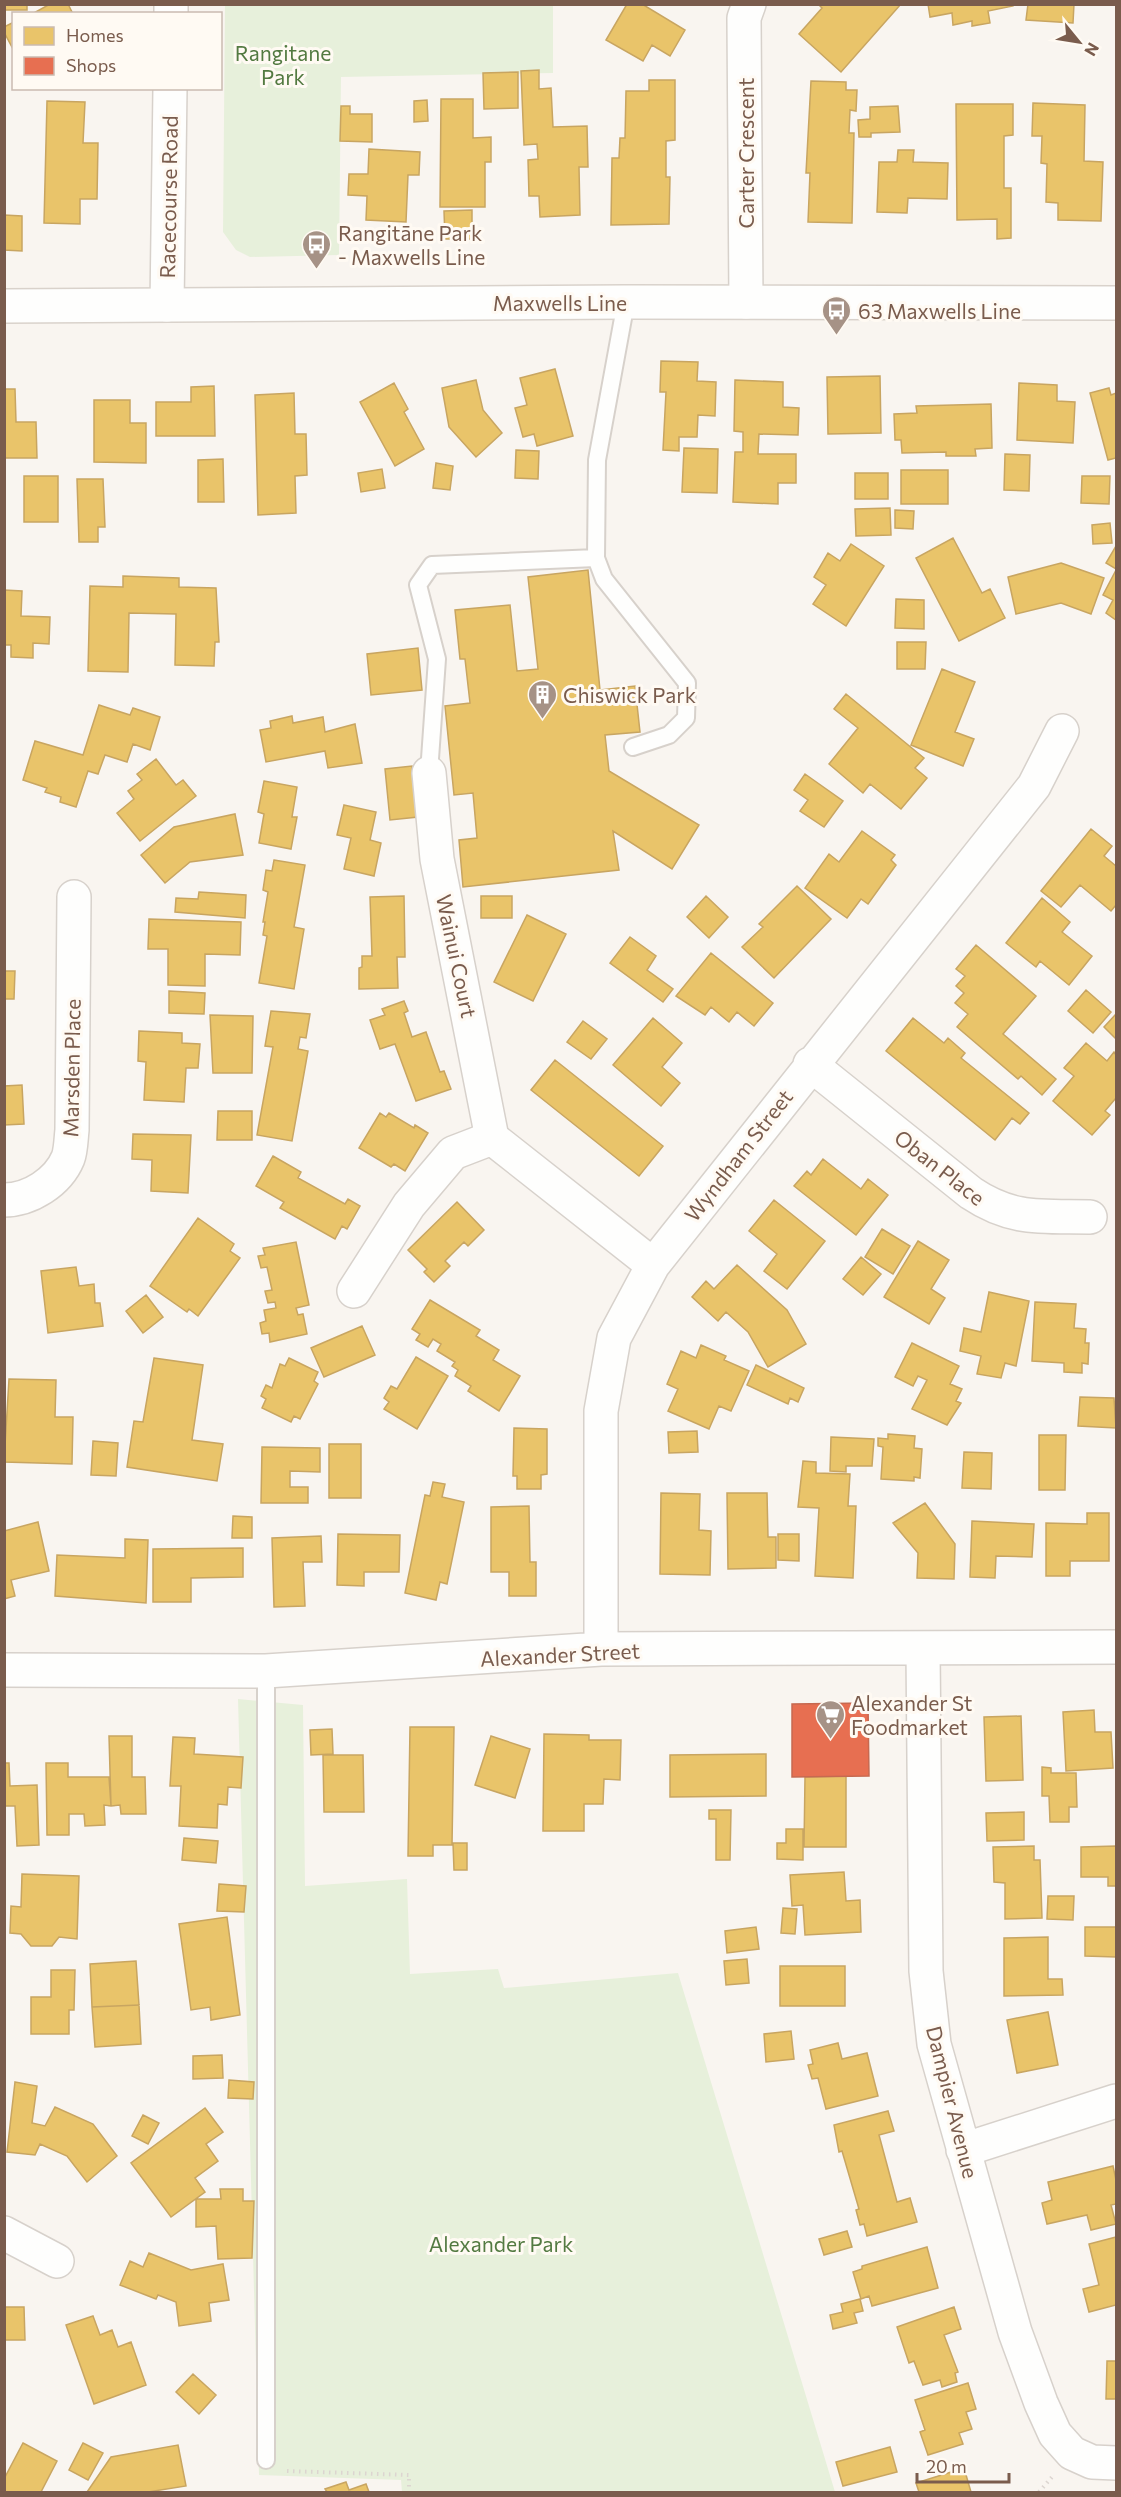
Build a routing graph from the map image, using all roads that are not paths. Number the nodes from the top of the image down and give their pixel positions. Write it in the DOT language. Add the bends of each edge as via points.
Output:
graph roads {
  1 [pos="749,4"];
  2 [pos="170,90"];
  3 [pos="626,302"];
  4 [pos="746,302"];
  5 [pos="1116,303"];
  6 [pos="167,305"];
  7 [pos="4,306"];
  8 [pos="596,558"];
  9 [pos="1062,731"];
  10 [pos="633,747"];
  11 [pos="429,773"];
  12 [pos="74,897"];
  13 [pos="810,1064"];
  14 [pos="492,1138"];
  15 [pos="4,1200"];
  16 [pos="1090,1217"];
  17 [pos="653,1265"];
  18 [pos="354,1291"];
  19 [pos="1116,1647"];
  20 [pos="602,1649"];
  21 [pos="923,1650"];
  22 [pos="4,1670"];
  23 [pos="266,1671"];
  24 [pos="1116,2101"];
  25 [pos="963,2150"];
  26 [pos="4,2233"];
  27 [pos="57,2261"];
  28 [pos="266,2460"];
  29 [pos="1116,2463"];
  1 -- 4 [label="street, Carter Crescent" via="744,18"];
  2 -- 6 [label="street, Racecourse Road"];
  3 -- 4 [label="street, Maxwells Line"];
  3 -- 6 [label="street, Maxwells Line"];
  3 -- 8 [label="lane" via="597,460"];
  4 -- 5 [label="street, Maxwells Line"];
  6 -- 7 [label="street, Maxwells Line"];
  8 -- 10 [label="lane" via="604,579 687,683 686,718 669,735"];
  8 -- 11 [label="lane" via="432,565 418,585 437,659"];
  9 -- 13 [label="street, Wyndham Street" via="1034,786"];
  11 -- 14 [label="street, Wainui Court" via="437,859"];
  12 -- 15 [label="street, Marsden Place" via="72,1130 68,1158 52,1180 35,1194"];
  13 -- 16 [label="street, Oban Place" via="991,1206 1018,1215"];
  13 -- 17 [label="street, Wyndham Street"];
  14 -- 17 [label="street"];
  14 -- 18 [label="street" via="453,1153 409,1205"];
  17 -- 20 [label="street, Wyndham Street" via="614,1338 601,1411"];
  19 -- 21 [label="street, Alexander Street"];
  20 -- 21 [label="street, Alexander Street"];
  20 -- 23 [label="street, Alexander Street"];
  21 -- 25 [label="street, Dampier Avenue" via="926,1971 934,2043"];
  22 -- 23 [label="street, Alexander Street"];
  23 -- 28 [label="lane"];
  24 -- 25 [label="street"];
  25 -- 29 [label="street, Dampier Avenue" via="1015,2332 1055,2434 1072,2453 1092,2462"];
  26 -- 27 [label="street"];
}
